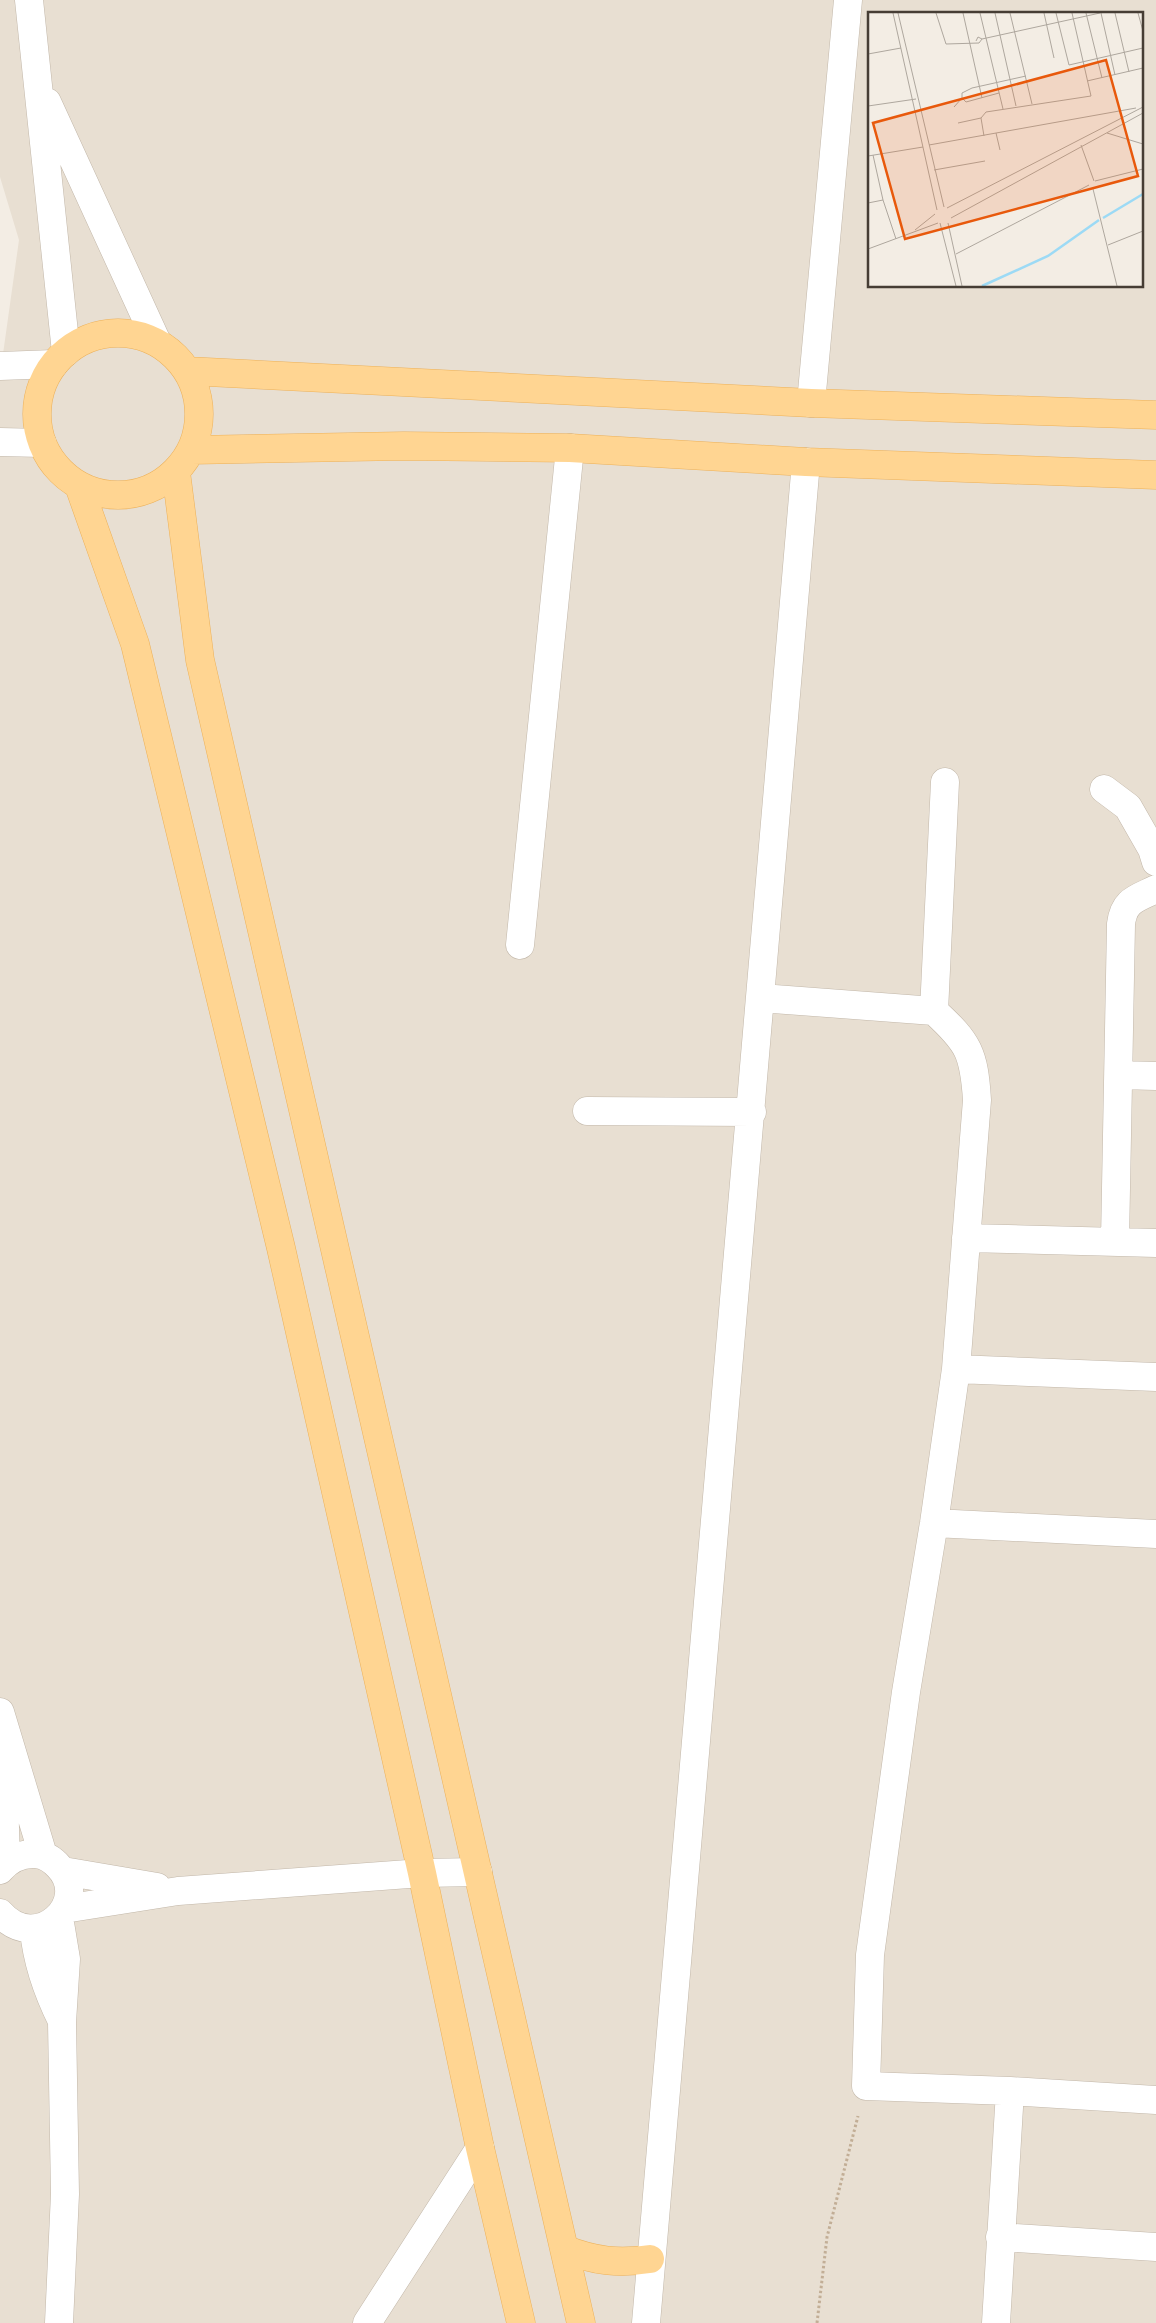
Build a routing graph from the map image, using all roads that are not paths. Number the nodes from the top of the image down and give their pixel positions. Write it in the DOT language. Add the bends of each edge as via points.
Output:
graph roads {
  1 [pos="29,0"];
  2 [pos="848,0"];
  3 [pos="38,83"];
  4 [pos="157,342"];
  5 [pos="60,358"];
  6 [pos="0,366"];
  7 [pos="187,371"];
  8 [pos="811,403"];
  9 [pos="1156,415"];
  10 [pos="0,442"];
  11 [pos="42,442"];
  12 [pos="570,448"];
  13 [pos="192,450"];
  14 [pos="806,462"];
  15 [pos="176,472"];
  16 [pos="1156,475"];
  17 [pos="79,486"];
  18 [pos="944,782"];
  19 [pos="1104,789"];
  20 [pos="1156,862"];
  21 [pos="1156,889"];
  22 [pos="520,945"];
  23 [pos="760,998"];
  24 [pos="934,1011"];
  25 [pos="1119,1075"];
  26 [pos="1156,1076"];
  27 [pos="587,1111"];
  28 [pos="752,1112"];
  29 [pos="966,1238"];
  30 [pos="1115,1241"];
  31 [pos="1156,1243"];
  32 [pos="956,1369"];
  33 [pos="1156,1377"];
  34 [pos="934,1523"];
  35 [pos="1156,1534"];
  36 [pos="1,1719"];
  37 [pos="53,1863"];
  38 [pos="3,1867"];
  39 [pos="478,1872"];
  40 [pos="422,1873"];
  41 [pos="178,1891"];
  42 [pos="62,1913"];
  43 [pos="3,1918"];
  44 [pos="34,1930"];
  45 [pos="62,2022"];
  46 [pos="1010,2091"];
  47 [pos="1156,2100"];
  48 [pos="480,2148"];
  49 [pos="1000,2238"];
  50 [pos="1156,2246"];
  51 [pos="564,2250"];
  52 [pos="650,2259"];
  53 [pos="59,2323"];
  54 [pos="367,2323"];
  55 [pos="521,2323"];
  56 [pos="581,2323"];
  57 [pos="646,2323"];
  58 [pos="996,2323"];
  1 -- 3 [label="street"];
  2 -- 8 [label="street"];
  3 -- 4 [label="street"];
  3 -- 5 [label="street"];
  4 -- 5 [label="main road" via="132,333 105,334 80,342"];
  4 -- 7 [label="main road"];
  5 -- 6 [label="street"];
  5 -- 11 [label="main road" via="42,388 37,416"];
  7 -- 8 [label="main road"];
  7 -- 13 [label="main road" via="198,396 200,423"];
  8 -- 9 [label="main road"];
  10 -- 11 [label="street"];
  11 -- 17 [label="main road" via="57,468"];
  12 -- 13 [label="main road" via="404,446"];
  12 -- 14 [label="main road"];
  12 -- 22 [label="street"];
  13 -- 15 [label="main road"];
  14 -- 16 [label="main road"];
  14 -- 23 [label="street"];
  15 -- 17 [label="main road" via="159,485 140,493 99,494"];
  15 -- 39 [label="main road" via="200,660"];
  17 -- 40 [label="main road" via="135,644 284,1257"];
  18 -- 24 [label="street"];
  19 -- 20 [label="street" via="1128,807"];
  21 -- 25 [label="street" via="1127,904 1123,912"];
  23 -- 24 [label="street"];
  23 -- 28 [label="street"];
  24 -- 29 [label="street" via="965,1043 975,1070 977,1100"];
  25 -- 26 [label="street"];
  25 -- 30 [label="street"];
  27 -- 28 [label="street"];
  28 -- 52 [label="street"];
  29 -- 30 [label="street"];
  29 -- 32 [label="street"];
  30 -- 31 [label="street"];
  32 -- 33 [label="street"];
  32 -- 34 [label="street"];
  34 -- 35 [label="street"];
  34 -- 46 [label="street" via="906,1692 870,1955 866,2086"];
  36 -- 37 [label="street"];
  36 -- 38 [label="street"];
  37 -- 38 [label="street" via="23,1855"];
  37 -- 41 [label="street"];
  37 -- 42 [label="street" via="68,1884 68,1897"];
  39 -- 40 [label="street"];
  39 -- 51 [label="main road"];
  40 -- 41 [label="street"];
  40 -- 48 [label="main road"];
  41 -- 42 [label="street"];
  42 -- 44 [label="street" via="47,1926"];
  42 -- 45 [label="street" via="66,1959"];
  43 -- 44 [label="street" via="19,1928"];
  44 -- 45 [label="street" via="47,1990"];
  45 -- 53 [label="street" via="66,2194"];
  46 -- 47 [label="street"];
  46 -- 49 [label="street"];
  48 -- 54 [label="street"];
  48 -- 55 [label="main road"];
  49 -- 50 [label="street"];
  49 -- 58 [label="street"];
  51 -- 52 [label="main road" via="605,2262 628,2263"];
  51 -- 56 [label="main road"];
  52 -- 57 [label="street"];
}
